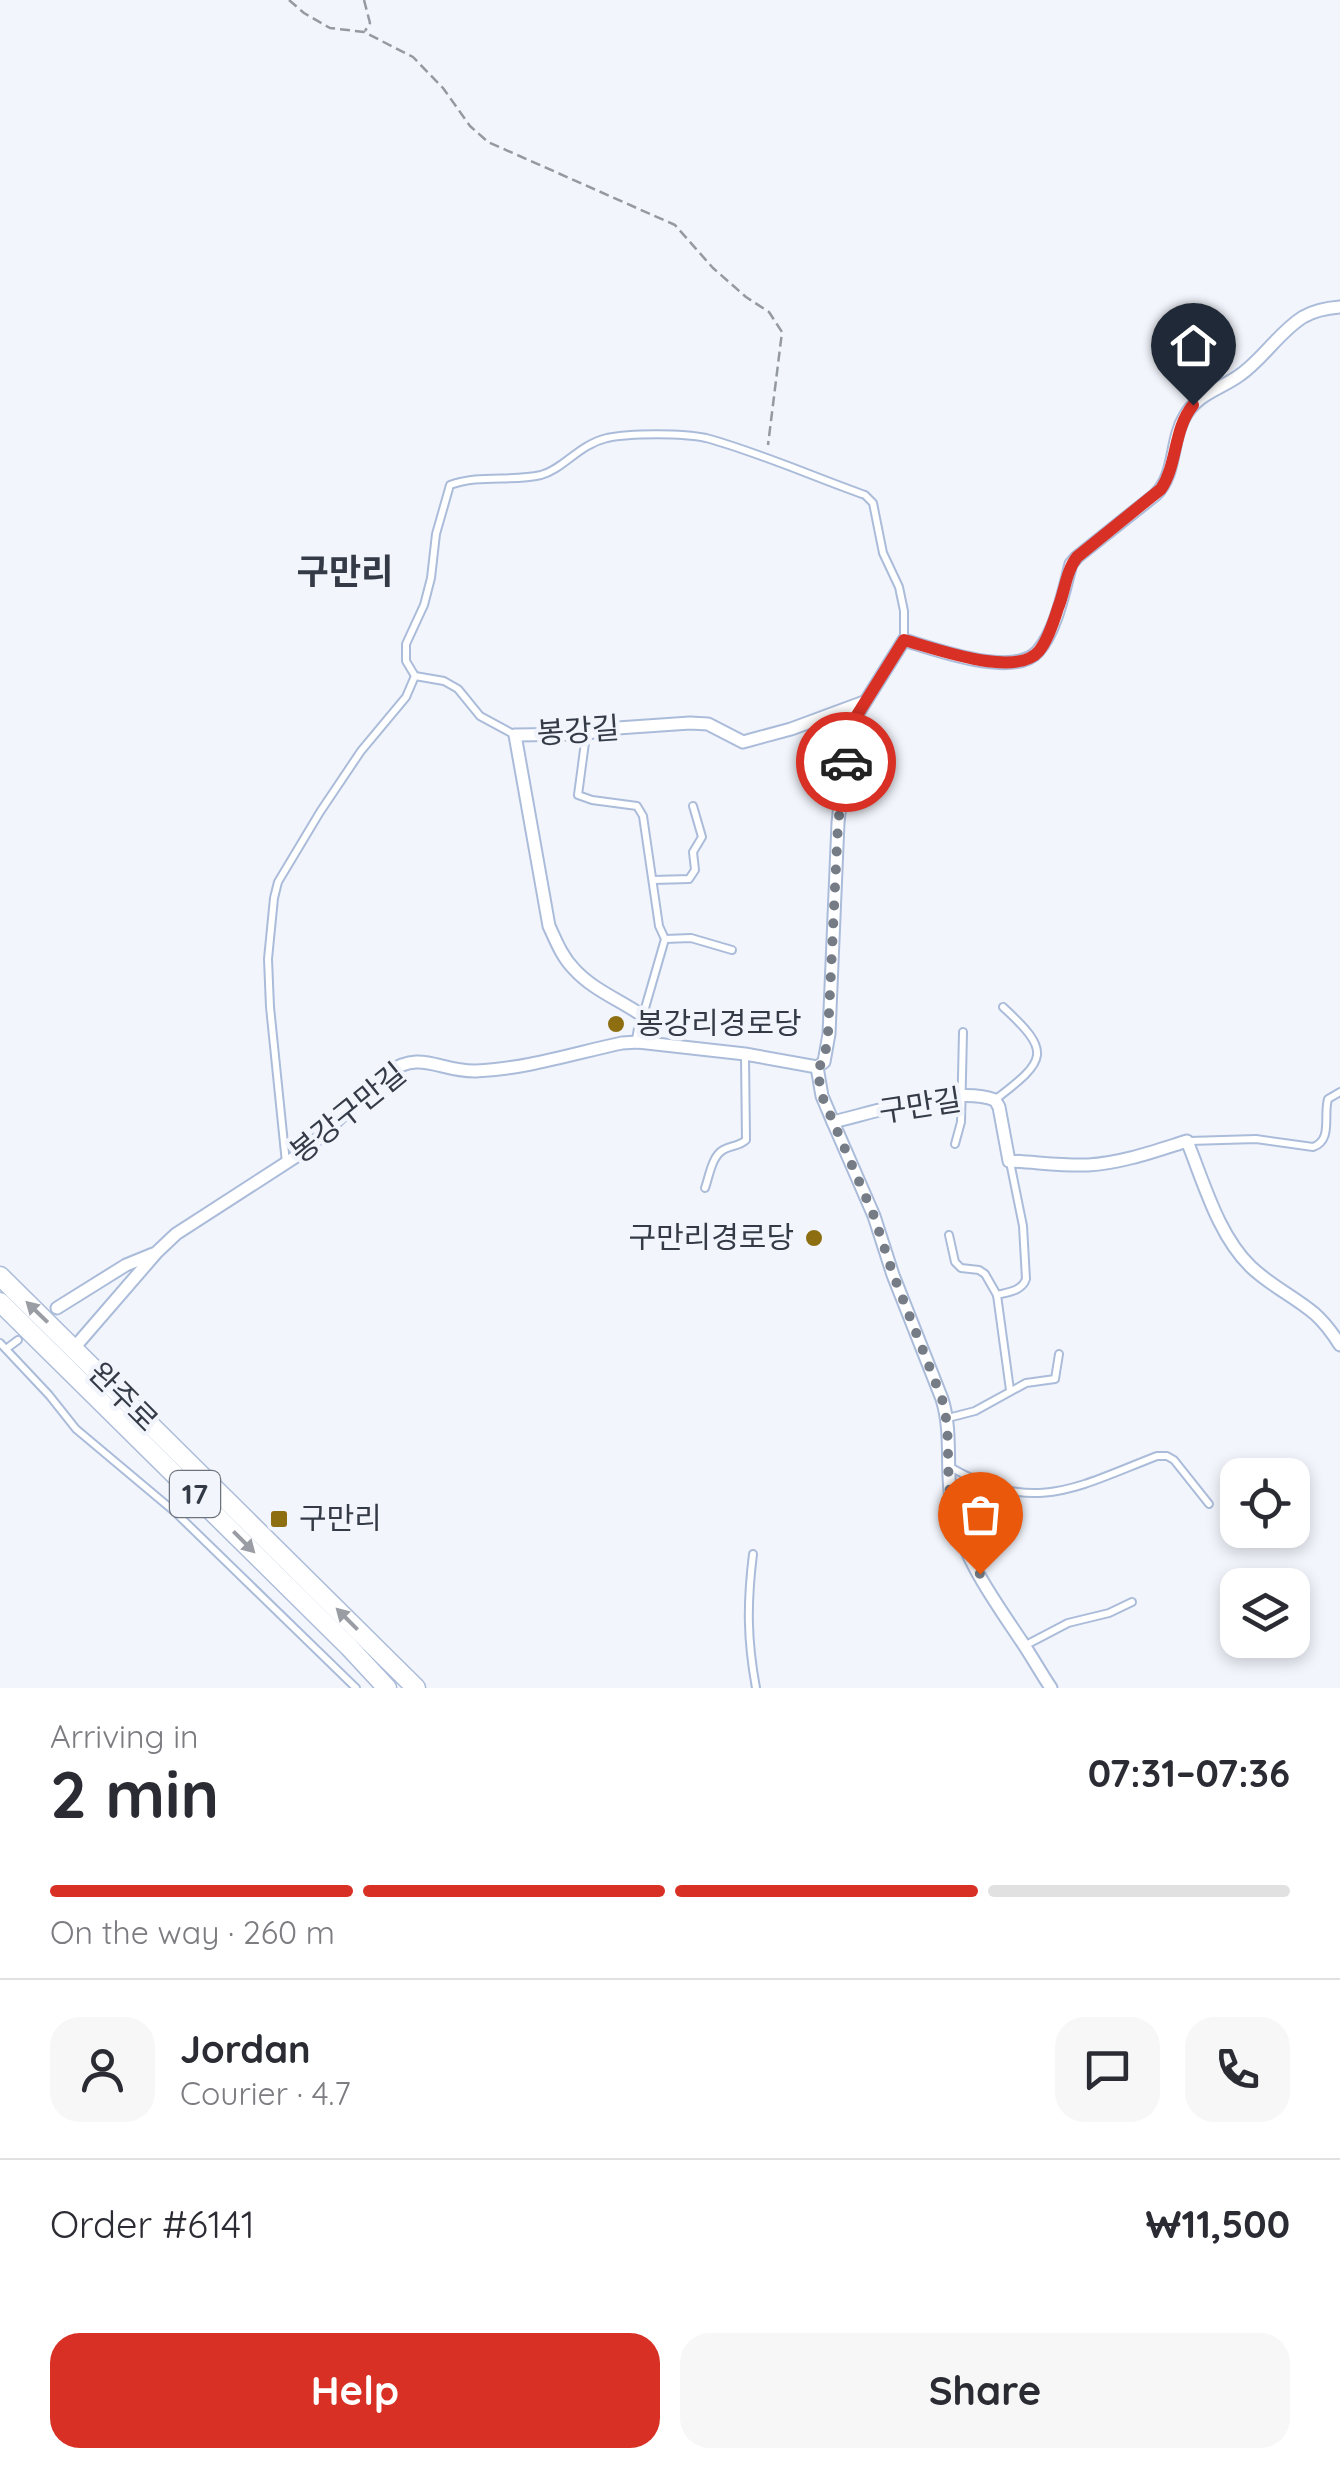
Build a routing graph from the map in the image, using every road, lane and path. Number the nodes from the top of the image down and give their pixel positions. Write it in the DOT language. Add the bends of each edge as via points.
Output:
graph roads {
  1 [pos="289,0"];
  2 [pos="364,0"];
  3 [pos="364,32"];
  4 [pos="1340,307"];
  5 [pos="766,459"];
  6 [pos="904,640"];
  7 [pos="415,676"];
  8 [pos="864,702"];
  9 [pos="586,734"];
  10 [pos="515,735"];
  11 [pos="692,806"];
  12 [pos="653,880"];
  13 [pos="665,938"];
  14 [pos="732,950"];
  15 [pos="1003,1007"];
  16 [pos="643,1016"];
  17 [pos="963,1032"];
  18 [pos="638,1042"];
  19 [pos="745,1054"];
  20 [pos="817,1068"];
  21 [pos="1340,1092"];
  22 [pos="961,1096"];
  23 [pos="995,1100"];
  24 [pos="833,1122"];
  25 [pos="1187,1141"];
  26 [pos="955,1144"];
  27 [pos="1009,1161"];
  28 [pos="286,1164"];
  29 [pos="705,1188"];
  30 [pos="949,1236"];
  31 [pos="157,1252"];
  32 [pos="0,1276"];
  33 [pos="997,1296"];
  34 [pos="0,1302"];
  35 [pos="57,1308"];
  36 [pos="18,1340"];
  37 [pos="1340,1345"];
  38 [pos="3,1346"];
  39 [pos="74,1348"];
  40 [pos="1059,1354"];
  41 [pos="1010,1390"];
  42 [pos="948,1418"];
  43 [pos="949,1467"];
  44 [pos="1209,1504"];
  45 [pos="754,1554"];
  46 [pos="1132,1602"];
  47 [pos="1024,1645"];
  48 [pos="356,1688"];
  49 [pos="387,1688"];
  50 [pos="419,1688"];
  51 [pos="756,1688"];
  52 [pos="1051,1688"];
  1 -- 3 [label="path" via="330,28"];
  2 -- 3 [label="path" via="370,23"];
  3 -- 5 [label="path" via="412,58 488,142 674,226 770,312 782,332"];
  4 -- 6 [label="street" via="1300,319 1239,376 1193,405 1180,426 1165,482 1071,564 1054,618 1031,658 984,662"];
  5 -- 6 [label="lane" via="873,503 904,611"];
  5 -- 7 [label="lane" via="703,438 631,435 592,443 542,474 450,485 424,606 406,644"];
  6 -- 8 [label="street"];
  7 -- 10 [label="lane" via="458,689 480,716"];
  7 -- 28 [label="lane" via="278,882 268,959"];
  8 -- 9 [label="street, 봉강길" via="743,742 708,724 690,723"];
  8 -- 20 [label="street" via="843,776 828,1034"];
  9 -- 10 [label="street, 봉강길"];
  9 -- 12 [label="lane" via="578,794 636,806 644,816"];
  10 -- 16 [label="street, 봉강길" via="554,938 574,969"];
  11 -- 12 [label="lane" via="702,837 693,852 695,870 689,878"];
  12 -- 13 [label="lane"];
  13 -- 14 [label="lane"];
  13 -- 16 [label="lane"];
  15 -- 23 [label="lane" via="1036,1040 1038,1052 1028,1074"];
  16 -- 18 [label="street"];
  17 -- 22 [label="lane"];
  18 -- 19 [label="street, 봉강구만길"];
  18 -- 28 [label="street, 봉강구만길" via="480,1071 399,1064"];
  19 -- 20 [label="street, 봉강구만길"];
  19 -- 29 [label="lane" via="746,1140 717,1154"];
  20 -- 24 [label="street"];
  21 -- 25 [label="lane" via="1328,1099 1325,1138 1313,1147 1256,1139"];
  22 -- 23 [label="street, 구만길"];
  22 -- 24 [label="street, 구만길"];
  22 -- 26 [label="lane"];
  23 -- 27 [label="street, 구만길"];
  24 -- 42 [label="street, 구만길"];
  25 -- 27 [label="street" via="1084,1166"];
  25 -- 37 [label="street" via="1236,1249 1268,1282 1317,1315"];
  27 -- 33 [label="lane" via="1026,1278 1018,1289"];
  28 -- 31 [label="street, 봉강구만길"];
  30 -- 33 [label="lane" via="955,1262 985,1274"];
  31 -- 35 [label="street"];
  31 -- 39 [label="street, 봉강구만길"];
  39 -- 32 [label="main road, 완주로 / 17, one-way"];
  33 -- 41 [label="lane"];
  34 -- 49 [label="main road, 완주로 / 17, one-way"];
  36 -- 38 [label="lane"];
  38 -- 48 [label="lane" via="76,1429 175,1512"];
  50 -- 39 [label="main road, 완주로 / 17, one-way"];
  40 -- 41 [label="lane" via="1055,1379"];
  41 -- 42 [label="lane"];
  42 -- 43 [label="street, 구만길"];
  43 -- 44 [label="lane" via="992,1488 1033,1494 1070,1489 1166,1456"];
  43 -- 47 [label="street, 구만길" via="953,1511 967,1552"];
  45 -- 51 [label="lane" via="748,1636"];
  46 -- 47 [label="lane"];
  47 -- 52 [label="street, 구만길"];
}
